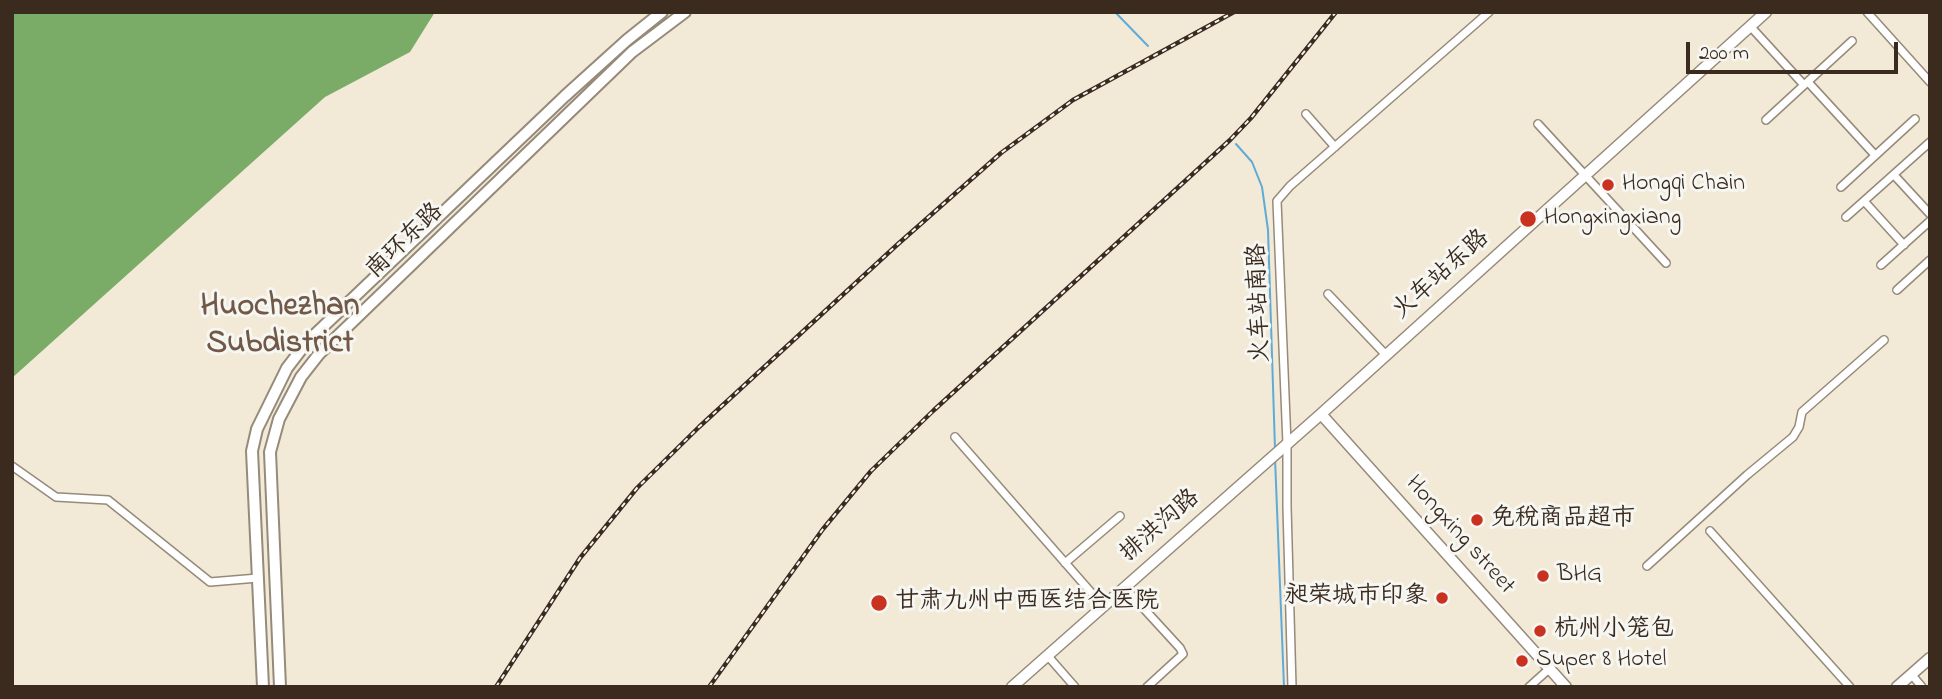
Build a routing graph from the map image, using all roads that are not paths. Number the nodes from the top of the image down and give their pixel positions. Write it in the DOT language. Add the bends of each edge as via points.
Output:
graph roads {
  1 [pos="662,12"];
  2 [pos="685,12"];
  3 [pos="1489,12"];
  4 [pos="1766,12"];
  5 [pos="1867,12"];
  6 [pos="1750,26"];
  7 [pos="1852,41"];
  8 [pos="1930,82"];
  9 [pos="1806,84"];
  10 [pos="1306,114"];
  11 [pos="1915,118"];
  12 [pos="1766,120"];
  13 [pos="1538,124"];
  14 [pos="1930,142"];
  15 [pos="1335,147"];
  16 [pos="1922,149"];
  17 [pos="1875,155"];
  18 [pos="1930,157"];
  19 [pos="1894,174"];
  20 [pos="1585,175"];
  21 [pos="1841,187"];
  22 [pos="1864,201"];
  23 [pos="1930,215"];
  24 [pos="1846,218"];
  25 [pos="1930,221"];
  26 [pos="1903,245"];
  27 [pos="1930,260"];
  28 [pos="1667,263"];
  29 [pos="1881,265"];
  30 [pos="1897,290"];
  31 [pos="1328,294"];
  32 [pos="1884,340"];
  33 [pos="1387,355"];
  34 [pos="1321,414"];
  35 [pos="955,437"];
  36 [pos="1285,445"];
  37 [pos="1270,458"];
  38 [pos="12,466"];
  39 [pos="1120,516"];
  40 [pos="1710,531"];
  41 [pos="1065,563"];
  42 [pos="1647,566"];
  43 [pos="258,578"];
  44 [pos="1125,587"];
  45 [pos="1103,606"];
  46 [pos="1048,655"];
  47 [pos="1930,658"];
  48 [pos="1549,668"];
  49 [pos="1911,674"];
  50 [pos="263,687"];
  51 [pos="280,687"];
  52 [pos="1012,687"];
  53 [pos="1075,687"];
  54 [pos="1147,687"];
  55 [pos="1292,687"];
  56 [pos="1529,687"];
  57 [pos="1566,687"];
  58 [pos="1850,687"];
  59 [pos="1897,687"];
  60 [pos="1922,687"];
  1 -- 43 [label="highway, 南环东路" via="565,96 307,342 287,368 260,421 253,450"];
  2 -- 51 [label="highway, 南环东路" via="632,52 319,354 301,377 279,419 270,452"];
  3 -- 15 [label="street, 火车站南路"];
  4 -- 6 [label="main road, 火车站东路"];
  5 -- 8 [label="street"];
  6 -- 9 [label="street"];
  6 -- 20 [label="main road, 火车站东路"];
  7 -- 9 [label="street"];
  9 -- 12 [label="street"];
  9 -- 17 [label="street"];
  10 -- 15 [label="street"];
  11 -- 17 [label="street"];
  13 -- 20 [label="street"];
  14 -- 16 [label="street"];
  15 -- 36 [label="street, 火车站南路" via="1281,195 1276,208"];
  16 -- 18 [label="street"];
  16 -- 19 [label="street"];
  17 -- 21 [label="street"];
  19 -- 22 [label="street"];
  19 -- 23 [label="street"];
  20 -- 28 [label="street"];
  20 -- 33 [label="main road, 火车站东路"];
  22 -- 24 [label="street"];
  22 -- 26 [label="street"];
  25 -- 26 [label="street"];
  26 -- 29 [label="street"];
  27 -- 30 [label="street"];
  31 -- 33 [label="street"];
  32 -- 42 [label="street" via="1802,412 1793,437"];
  33 -- 34 [label="main road, 火车站东路"];
  34 -- 36 [label="main road, 火车站东路"];
  34 -- 48 [label="main road, Hongxing street"];
  35 -- 41 [label="street"];
  36 -- 37 [label="main road, 火车站东路"];
  36 -- 55 [label="street, 火车站南路"];
  37 -- 44 [label="main road, 排洪沟路"];
  38 -- 43 [label="street" via="56,497 108,500 210,582"];
  39 -- 41 [label="street"];
  40 -- 58 [label="street"];
  41 -- 45 [label="street"];
  43 -- 50 [label="highway, 南环东路"];
  44 -- 45 [label="main road, 排洪沟路"];
  44 -- 54 [label="street" via="1182,654"];
  45 -- 46 [label="main road, 排洪沟路"];
  46 -- 52 [label="main road, 排洪沟路"];
  46 -- 53 [label="street"];
  47 -- 49 [label="main road"];
  48 -- 56 [label="street"];
  48 -- 57 [label="main road, Hongxing street"];
  49 -- 59 [label="main road"];
  49 -- 60 [label="street"];
}
